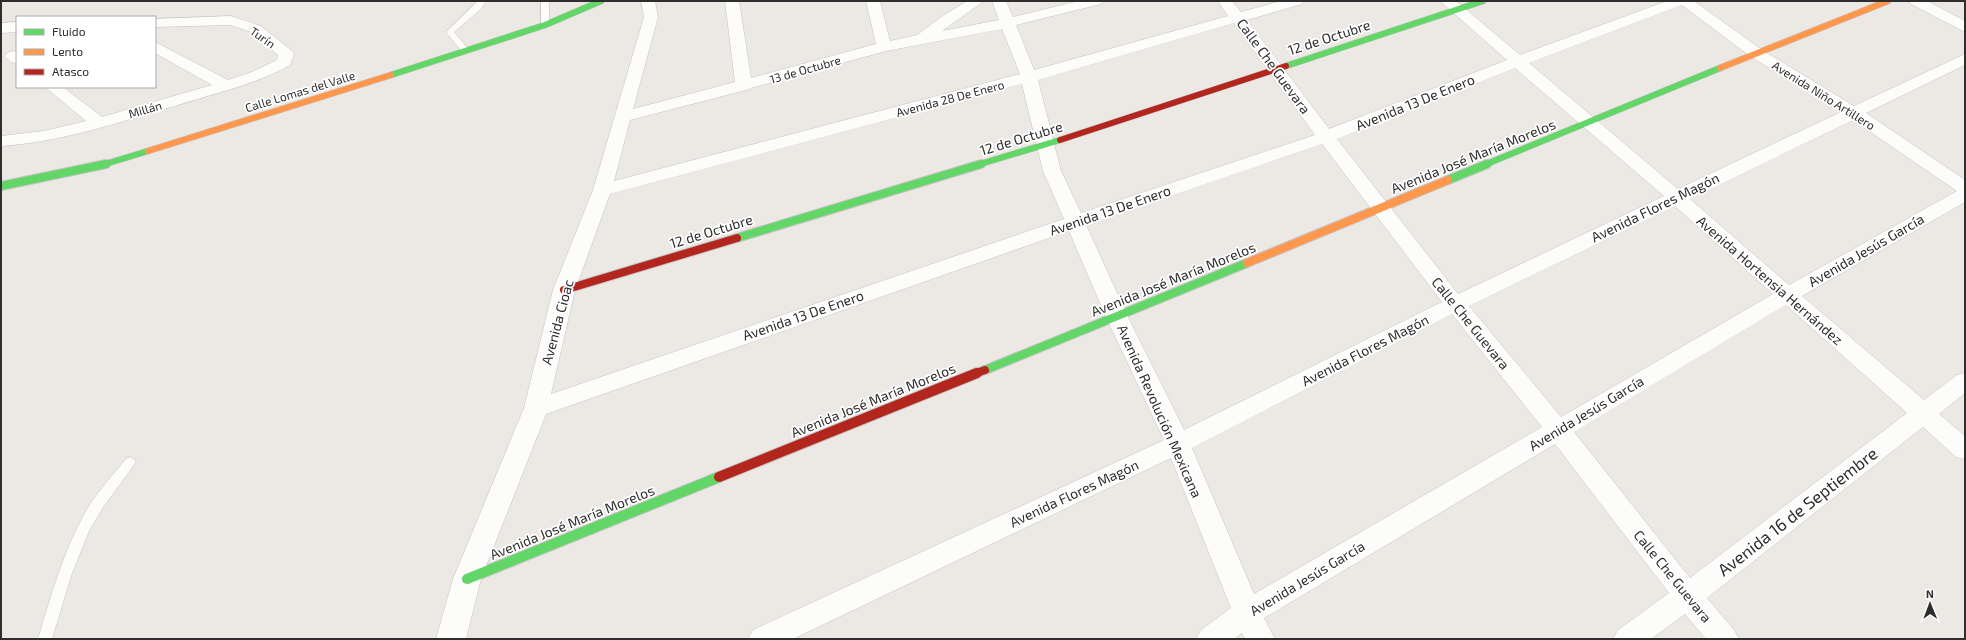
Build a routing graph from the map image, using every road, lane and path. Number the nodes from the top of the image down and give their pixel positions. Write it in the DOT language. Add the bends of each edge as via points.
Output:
graph roads {
  1 [pos="482,1"];
  2 [pos="545,1"];
  3 [pos="601,1"];
  4 [pos="648,1"];
  5 [pos="732,1"];
  6 [pos="873,1"];
  7 [pos="978,1"];
  8 [pos="999,1"];
  9 [pos="1096,1"];
  10 [pos="1225,1"];
  11 [pos="1297,1"];
  12 [pos="1483,1"];
  13 [pos="1680,1"];
  14 [pos="1684,1"];
  15 [pos="1888,1"];
  16 [pos="1916,1"];
  17 [pos="1452,5"];
  18 [pos="1239,19"];
  19 [pos="156,22"];
  20 [pos="1008,24"];
  21 [pos="546,25"];
  22 [pos="16,27"];
  23 [pos="1965,27"];
  24 [pos="1,28"];
  25 [pos="922,40"];
  26 [pos="884,47"];
  27 [pos="156,48"];
  28 [pos="466,51"];
  29 [pos="1756,53"];
  30 [pos="1965,59"];
  31 [pos="284,62"];
  32 [pos="1516,62"];
  33 [pos="1276,69"];
  34 [pos="1029,77"];
  35 [pos="226,86"];
  36 [pos="744,86"];
  37 [pos="54,88"];
  38 [pos="1852,112"];
  39 [pos="623,117"];
  40 [pos="99,122"];
  41 [pos="1590,123"];
  42 [pos="1326,137"];
  43 [pos="1,140"];
  44 [pos="1046,145"];
  45 [pos="1,186"];
  46 [pos="1965,188"];
  47 [pos="602,190"];
  48 [pos="1965,194"];
  49 [pos="1676,197"];
  50 [pos="1381,209"];
  51 [pos="1074,222"];
  52 [pos="564,290"];
  53 [pos="1786,295"];
  54 [pos="1455,304"];
  55 [pos="1117,317"];
  56 [pos="1965,381"];
  57 [pos="536,408"];
  58 [pos="1923,414"];
  59 [pos="1558,430"];
  60 [pos="1178,444"];
  61 [pos="1965,450"];
  62 [pos="130,462"];
  63 [pos="467,579"];
  64 [pos="1688,596"];
  65 [pos="1247,613"];
  66 [pos="45,639"];
  67 [pos="451,639"];
  68 [pos="763,639"];
  69 [pos="1211,639"];
  70 [pos="1260,639"];
  71 [pos="1628,639"];
  72 [pos="1724,639"];
  1 -- 28 [label="lane" via="450,32"];
  2 -- 21 [label="lane"];
  3 -- 21 [label="street, Calle Lomas del Valle"];
  4 -- 39 [label="street, Avenida Cioac" via="651,17"];
  5 -- 36 [label="street"];
  6 -- 26 [label="street"];
  7 -- 25 [label="street, 13 de Octubre" via="945,21"];
  8 -- 20 [label="street, Avenida Revolución Mexicana"];
  9 -- 20 [label="street"];
  10 -- 18 [label="street, Calle Che Guevara"];
  11 -- 18 [label="street, Avenida 28 De Enero"];
  12 -- 17 [label="street, 12 de Octubre"];
  13 -- 32 [label="street, Avenida 13 De Enero"];
  14 -- 29 [label="street, Avenida Niño Artillero"];
  15 -- 29 [label="street, Avenida José María Morelos"];
  16 -- 23 [label="street"];
  17 -- 32 [label="street, Avenida Hortensia Hernández"];
  17 -- 33 [label="street, 12 de Octubre"];
  18 -- 33 [label="street, Calle Che Guevara"];
  18 -- 34 [label="street, Avenida 28 De Enero"];
  19 -- 31 [label="street, Turín" via="231,20 256,29 286,54"];
  20 -- 25 [label="street"];
  20 -- 34 [label="street, Avenida Revolución Mexicana"];
  21 -- 28 [label="street, Calle Lomas del Valle"];
  22 -- 24 [label="street"];
  25 -- 26 [label="street, 13 de Octubre"];
  26 -- 36 [label="street, 13 de Octubre"];
  27 -- 35 [label="street"];
  28 -- 45 [label="street, Calle Lomas del Valle" via="93,168"];
  29 -- 38 [label="street, Avenida Niño Artillero"];
  29 -- 41 [label="street, Avenida José María Morelos"];
  30 -- 38 [label="street, Avenida Flores Magón"];
  31 -- 35 [label="street, Millán"];
  32 -- 41 [label="street, Avenida Hortensia Hernández"];
  32 -- 42 [label="street, Avenida 13 De Enero"];
  33 -- 42 [label="street, Calle Che Guevara"];
  33 -- 44 [label="street, 12 de Octubre"];
  34 -- 44 [label="street, Avenida Revolución Mexicana"];
  34 -- 47 [label="street, Avenida 28 De Enero"];
  35 -- 40 [label="street, Millán"];
  36 -- 39 [label="street, 13 de Octubre"];
  37 -- 40 [label="street"];
  38 -- 46 [label="street, Avenida Niño Artillero"];
  38 -- 49 [label="street, Avenida Flores Magón"];
  39 -- 47 [label="street, Avenida Cioac"];
  40 -- 43 [label="street, Millán" via="21,140"];
  41 -- 49 [label="street, Avenida Hortensia Hernández"];
  41 -- 50 [label="street, Avenida José María Morelos"];
  42 -- 50 [label="street, Calle Che Guevara"];
  42 -- 51 [label="street, Avenida 13 De Enero"];
  44 -- 51 [label="street, Avenida Revolución Mexicana" via="1052,171"];
  44 -- 52 [label="street, 12 de Octubre"];
  47 -- 52 [label="street, Avenida Cioac"];
  48 -- 53 [label="street, Avenida Jesús García"];
  49 -- 53 [label="street, Avenida Hortensia Hernández"];
  49 -- 54 [label="street, Avenida Flores Magón"];
  50 -- 54 [label="street, Calle Che Guevara"];
  50 -- 55 [label="street, Avenida José María Morelos"];
  51 -- 55 [label="street, Avenida Revolución Mexicana"];
  51 -- 57 [label="street, Avenida 13 De Enero"];
  52 -- 57 [label="street, Avenida Cioac"];
  53 -- 58 [label="street, Avenida Hortensia Hernández"];
  53 -- 59 [label="street, Avenida Jesús García"];
  54 -- 59 [label="street, Calle Che Guevara"];
  54 -- 60 [label="street, Avenida Flores Magón"];
  55 -- 60 [label="street, Avenida Revolución Mexicana"];
  55 -- 63 [label="street, Avenida José María Morelos"];
  56 -- 58 [label="street, Avenida 16 de Septiembre"];
  57 -- 63 [label="street, Avenida Cioac"];
  58 -- 61 [label="street, Avenida Hortensia Hernández"];
  58 -- 64 [label="street, Avenida 16 de Septiembre"];
  59 -- 64 [label="street, Calle Che Guevara"];
  59 -- 65 [label="street, Avenida Jesús García"];
  60 -- 65 [label="street, Avenida Revolución Mexicana"];
  60 -- 68 [label="street, Avenida Flores Magón"];
  62 -- 66 [label="lane" via="91,514 77,541 58,590"];
  63 -- 67 [label="street, Avenida Cioac"];
  64 -- 71 [label="street, Avenida 16 de Septiembre"];
  64 -- 72 [label="street, Calle Che Guevara"];
  65 -- 69 [label="street, Avenida Jesús García"];
  65 -- 70 [label="street, Avenida Revolución Mexicana"];
}
